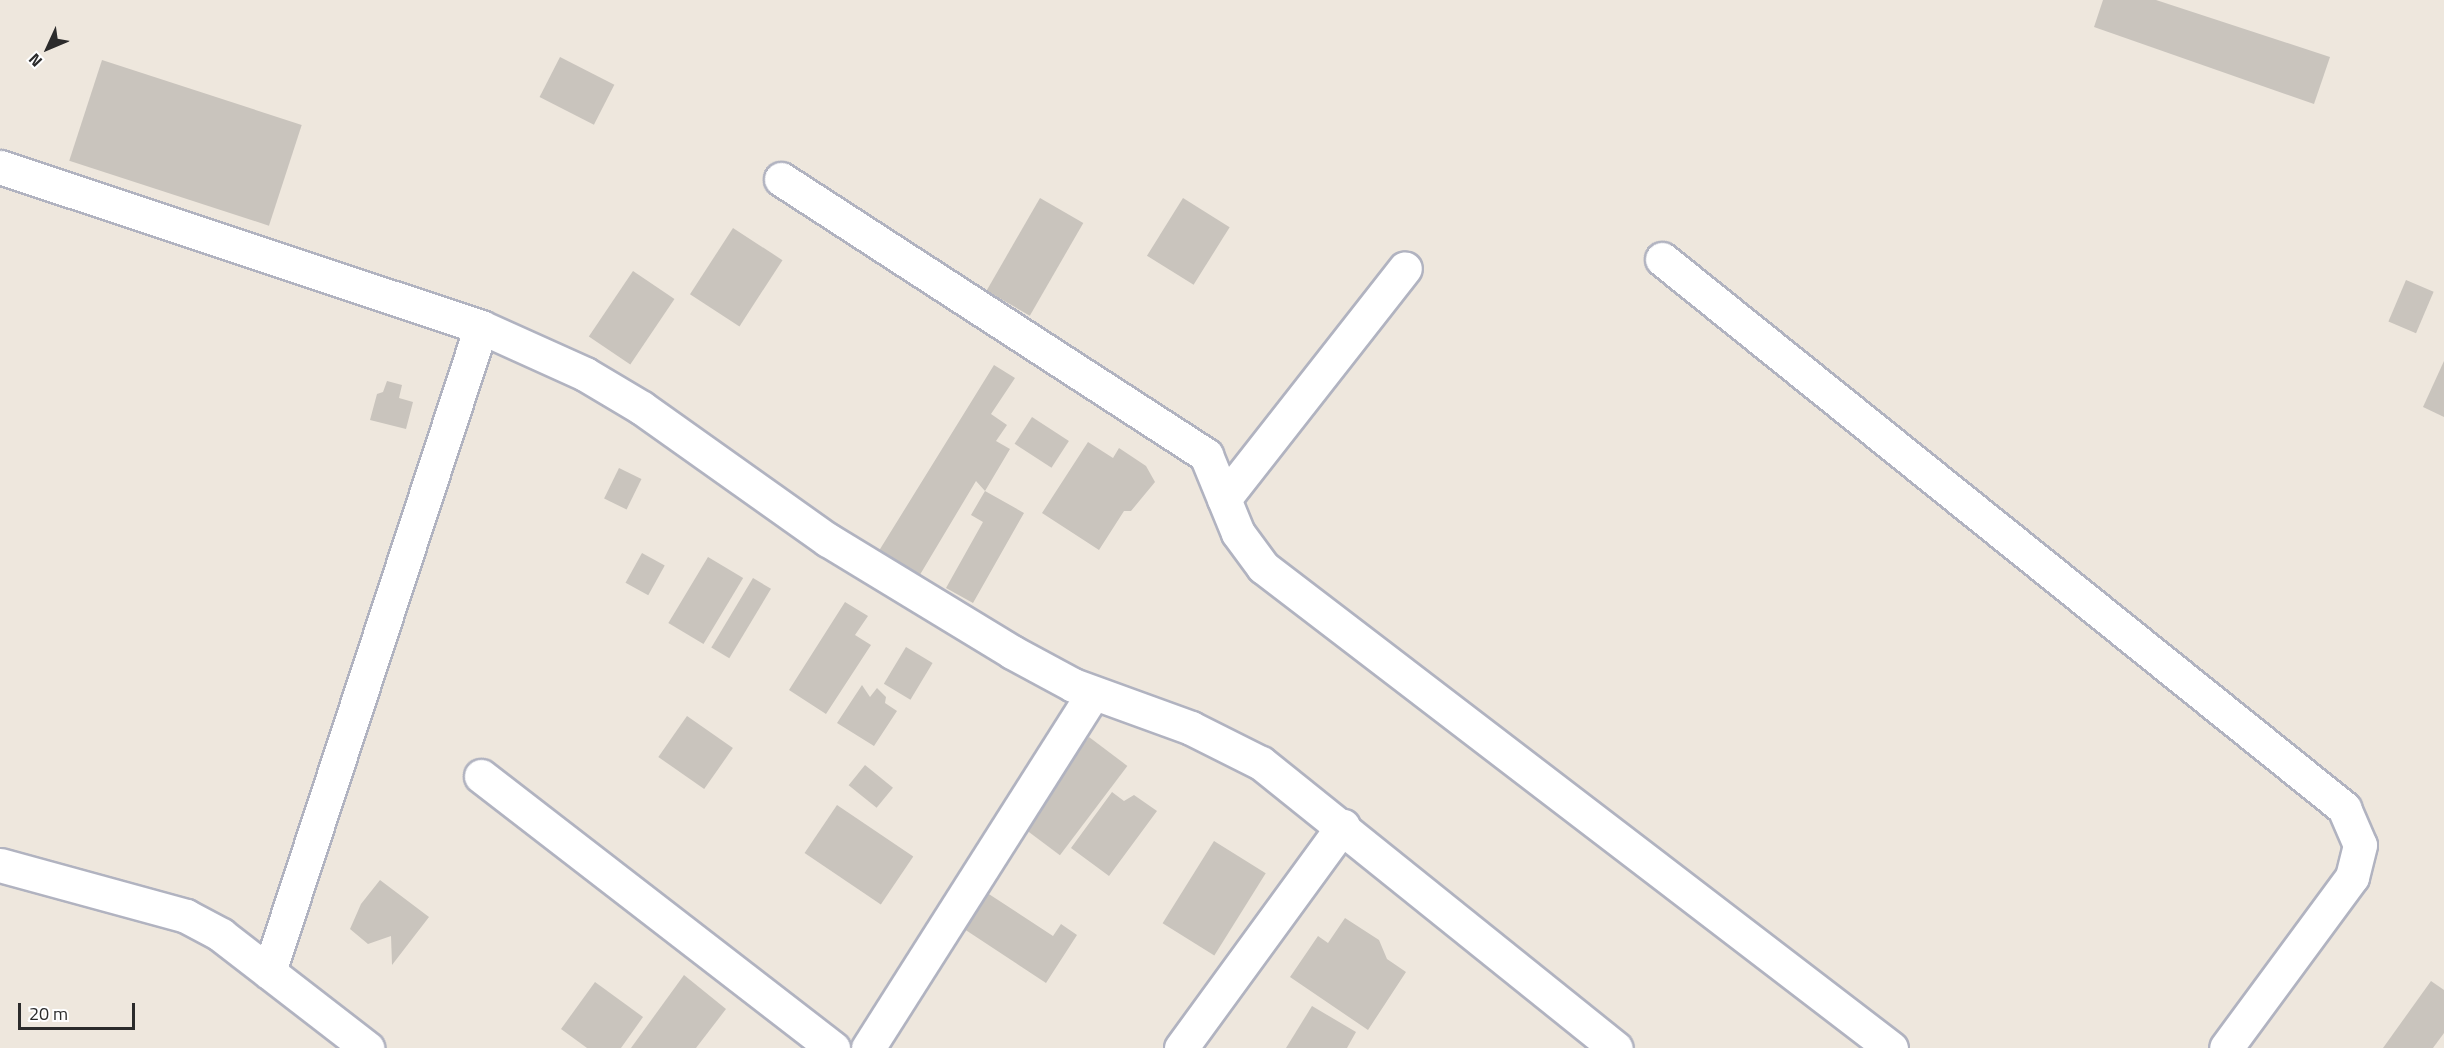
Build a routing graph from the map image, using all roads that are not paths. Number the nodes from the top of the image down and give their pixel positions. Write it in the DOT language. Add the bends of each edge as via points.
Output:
graph roads {
  1 [pos="0,167"];
  2 [pos="781,179"];
  3 [pos="1662,259"];
  4 [pos="1405,268"];
  5 [pos="481,327"];
  6 [pos="1224,499"];
  7 [pos="1093,693"];
  8 [pos="481,776"];
  9 [pos="1343,826"];
  10 [pos="0,866"];
  11 [pos="269,972"];
  12 [pos="367,1048"];
  13 [pos="833,1048"];
  14 [pos="868,1048"];
  15 [pos="1180,1048"];
  16 [pos="1616,1048"];
  17 [pos="1891,1048"];
  18 [pos="2226,1048"];
  1 -- 5 [label="street"];
  2 -- 6 [label="street" via="1178,434 1206,455"];
  3 -- 18 [label="street" via="2344,808 2360,845 2352,877"];
  4 -- 6 [label="street"];
  5 -- 7 [label="street" via="585,374 642,408 828,540 1012,652"];
  5 -- 11 [label="street"];
  6 -- 17 [label="street" via="1238,533 1263,567"];
  7 -- 9 [label="street" via="1191,728 1261,763"];
  7 -- 14 [label="street"];
  8 -- 13 [label="street"];
  9 -- 15 [label="street"];
  9 -- 16 [label="street"];
  10 -- 11 [label="street" via="186,916 221,935"];
  11 -- 12 [label="street"];
}
